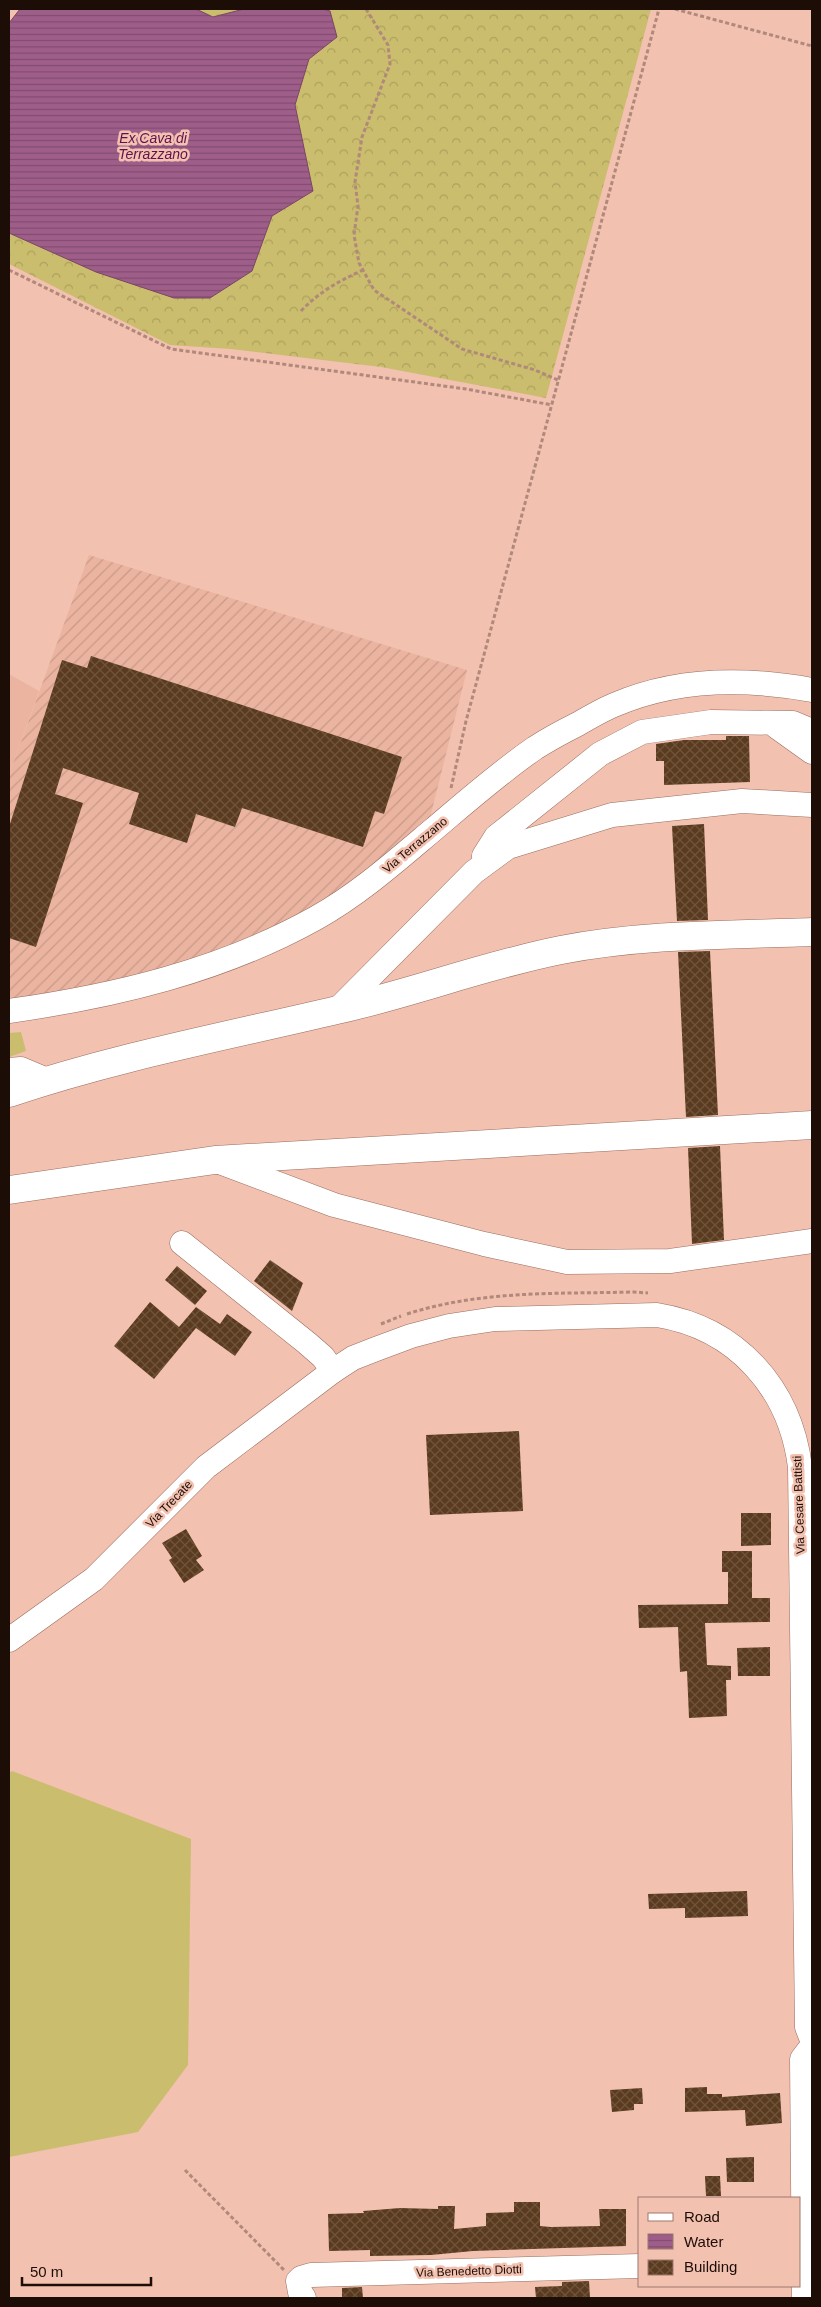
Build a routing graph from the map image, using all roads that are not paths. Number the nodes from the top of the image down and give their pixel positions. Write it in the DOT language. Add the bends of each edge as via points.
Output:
graph roads {
  1 [pos="812,690"];
  2 [pos="771,723"];
  3 [pos="812,731"];
  4 [pos="812,752"];
  5 [pos="812,805"];
  6 [pos="474,872"];
  7 [pos="812,932"];
  8 [pos="337,1010"];
  9 [pos="9,1011"];
  10 [pos="9,1070"];
  11 [pos="47,1080"];
  12 [pos="9,1093"];
  13 [pos="812,1125"];
  14 [pos="215,1160"];
  15 [pos="9,1190"];
  16 [pos="812,1241"];
  17 [pos="182,1243"];
  18 [pos="334,1371"];
  19 [pos="9,1640"];
  20 [pos="809,1913"];
  21 [pos="812,2040"];
  22 [pos="812,2046"];
  23 [pos="801,2261"];
  24 [pos="638,2266"];
  25 [pos="302,2289"];
  26 [pos="804,2298"];
  1 -- 9 [label="street, Via Terrazzano" via="782,684 743,682 689,685 654,691 614,705 537,746 371,881 316,918 256,949 171,979 75,1001"];
  2 -- 3 [label="street" via="793,723"];
  2 -- 4 [label="street"];
  2 -- 6 [label="street" via="711,722 642,732 600,754 496,837"];
  5 -- 6 [label="street" via="742,801 612,816 508,848"];
  6 -- 8 [label="street"];
  7 -- 8 [label="highway" via="689,936 562,950 507,962 384,1000"];
  8 -- 11 [label="highway" via="122,1059"];
  10 -- 11 [label="street" via="21,1069"];
  11 -- 12 [label="highway"];
  13 -- 14 [label="highway"];
  14 -- 15 [label="highway"];
  14 -- 16 [label="street" via="334,1205 567,1262 670,1261"];
  17 -- 18 [label="street" via="308,1343"];
  18 -- 19 [label="street, Via Trecate" via="206,1468 94,1579"];
  18 -- 20 [label="street, Via Cesare Battisti" via="353,1358 411,1336 449,1326 495,1319 606,1315 668,1317 720,1338 755,1365 781,1404 796,1444 800,1467"];
  20 -- 21 [label="street, Via Cesare Battisti" via="806,2027"];
  22 -- 23 [label="street" via="802,2059"];
  23 -- 26 [label="street"];
  24 -- 25 [label="street, Via Benedetto Diotti" via="312,2275"];
}
